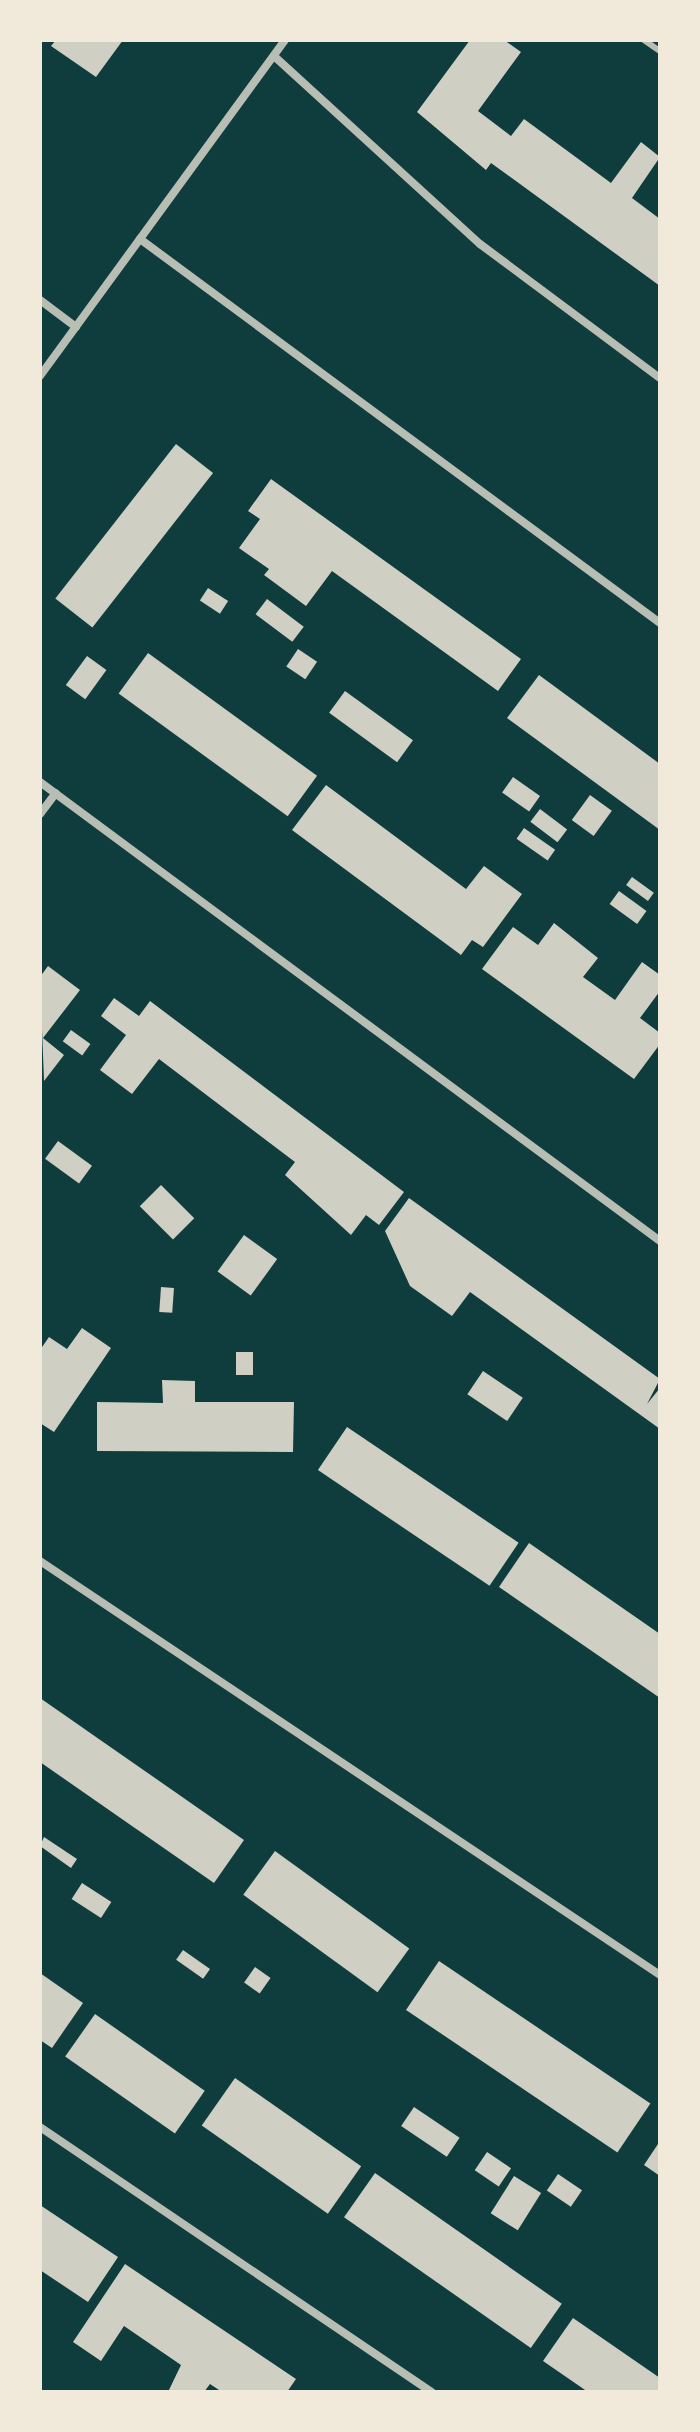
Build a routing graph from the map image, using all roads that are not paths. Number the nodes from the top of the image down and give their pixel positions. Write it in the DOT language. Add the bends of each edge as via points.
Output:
graph roads {
  1 [pos="285,40"];
  2 [pos="644,40"];
  3 [pos="660,51"];
  4 [pos="274,56"];
  5 [pos="140,239"];
  6 [pos="40,300"];
  7 [pos="76,327"];
  8 [pos="40,376"];
  9 [pos="660,378"];
  10 [pos="660,623"];
  11 [pos="40,782"];
  12 [pos="56,793"];
  13 [pos="40,814"];
  14 [pos="660,1241"];
  15 [pos="40,1561"];
  16 [pos="660,1975"];
  17 [pos="40,2127"];
  18 [pos="432,2392"];
  1 -- 4 [label="street"];
  2 -- 3 [label="lane"];
  4 -- 5 [label="street"];
  4 -- 9 [label="street" via="480,244"];
  5 -- 7 [label="street"];
  5 -- 10 [label="street"];
  6 -- 7 [label="street"];
  7 -- 8 [label="street"];
  11 -- 12 [label="street"];
  12 -- 13 [label="street"];
  12 -- 14 [label="street"];
  15 -- 16 [label="street"];
  17 -- 18 [label="street"];
}
